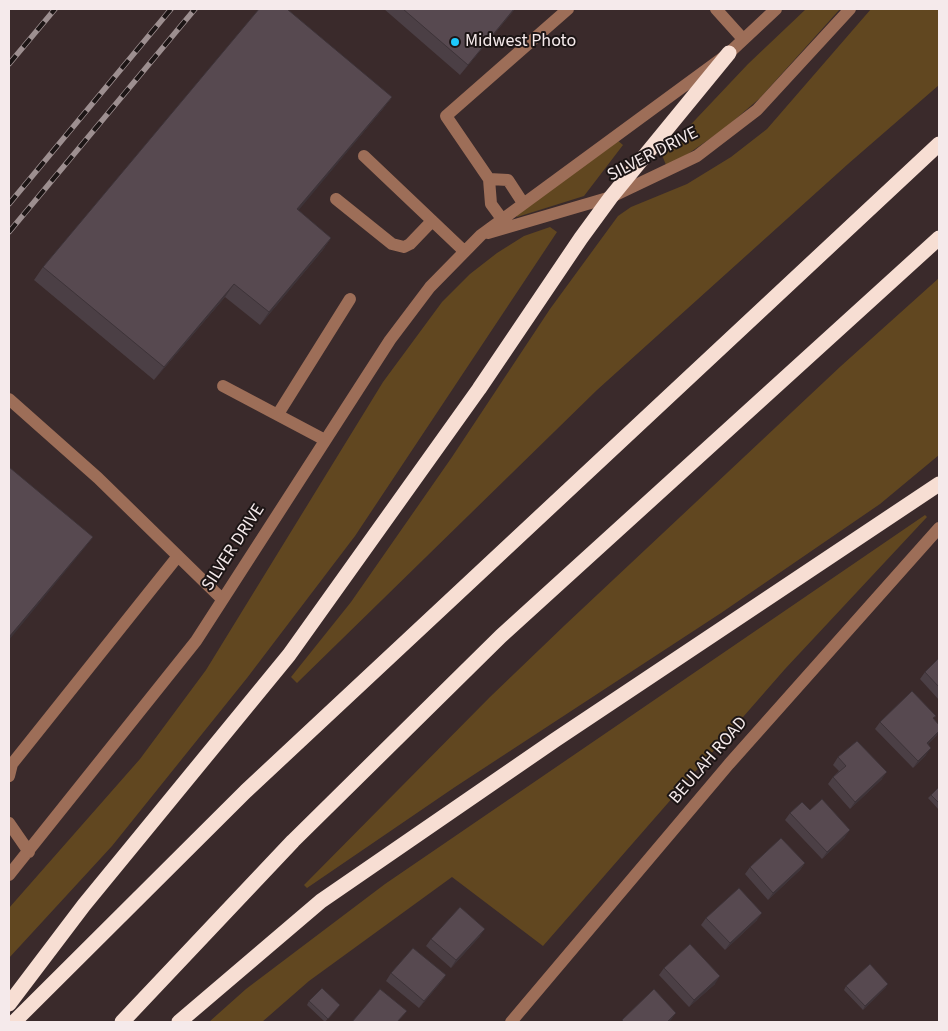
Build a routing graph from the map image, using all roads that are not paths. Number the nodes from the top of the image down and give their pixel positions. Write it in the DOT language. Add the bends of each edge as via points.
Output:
graph roads {
  1 [pos="568,9"];
  2 [pos="716,9"];
  3 [pos="776,9"];
  4 [pos="850,9"];
  5 [pos="743,39"];
  6 [pos="729,53"];
  7 [pos="939,144"];
  8 [pos="364,156"];
  9 [pos="489,179"];
  10 [pos="611,197"];
  11 [pos="336,199"];
  12 [pos="523,203"];
  13 [pos="502,219"];
  14 [pos="432,221"];
  15 [pos="481,235"];
  16 [pos="939,238"];
  17 [pos="464,251"];
  18 [pos="350,300"];
  19 [pos="224,386"];
  20 [pos="9,399"];
  21 [pos="278,414"];
  22 [pos="325,440"];
  23 [pos="939,484"];
  24 [pos="939,528"];
  25 [pos="178,556"];
  26 [pos="222,600"];
  27 [pos="9,776"];
  28 [pos="9,823"];
  29 [pos="29,852"];
  30 [pos="9,875"];
  31 [pos="9,1004"];
  32 [pos="14,1022"];
  33 [pos="122,1022"];
  34 [pos="179,1022"];
  35 [pos="511,1022"];
  1 -- 9 [label="street" via="446,116"];
  2 -- 5 [label="street"];
  3 -- 5 [label="street, SILVER DRIVE"];
  4 -- 10 [label="street, SILVER DRIVE" via="757,110 697,156"];
  5 -- 6 [label="street, SILVER DRIVE"];
  6 -- 10 [label="highway"];
  6 -- 12 [label="street, SILVER DRIVE"];
  7 -- 32 [label="highway" via="246,791"];
  8 -- 14 [label="street"];
  9 -- 12 [label="street" via="508,180"];
  9 -- 13 [label="street" via="491,204"];
  10 -- 15 [label="street, SILVER DRIVE"];
  10 -- 31 [label="highway" via="289,655 84,905"];
  11 -- 14 [label="street" via="392,244 404,247"];
  12 -- 13 [label="street, SILVER DRIVE"];
  13 -- 15 [label="street, SILVER DRIVE"];
  14 -- 17 [label="street"];
  15 -- 17 [label="street, SILVER DRIVE"];
  16 -- 33 [label="highway" via="501,636 292,841"];
  17 -- 22 [label="street, SILVER DRIVE" via="430,287 390,340"];
  18 -- 21 [label="street"];
  19 -- 21 [label="street"];
  20 -- 25 [label="street" via="98,478"];
  21 -- 22 [label="street"];
  22 -- 26 [label="street, SILVER DRIVE"];
  23 -- 34 [label="highway" via="555,740 321,901"];
  24 -- 35 [label="street, BEULAH ROAD" via="729,764"];
  25 -- 26 [label="street"];
  25 -- 27 [label="street" via="12,764"];
  26 -- 29 [label="street, SILVER DRIVE" via="196,641"];
  28 -- 29 [label="street"];
  29 -- 30 [label="street, SILVER DRIVE"];
}
